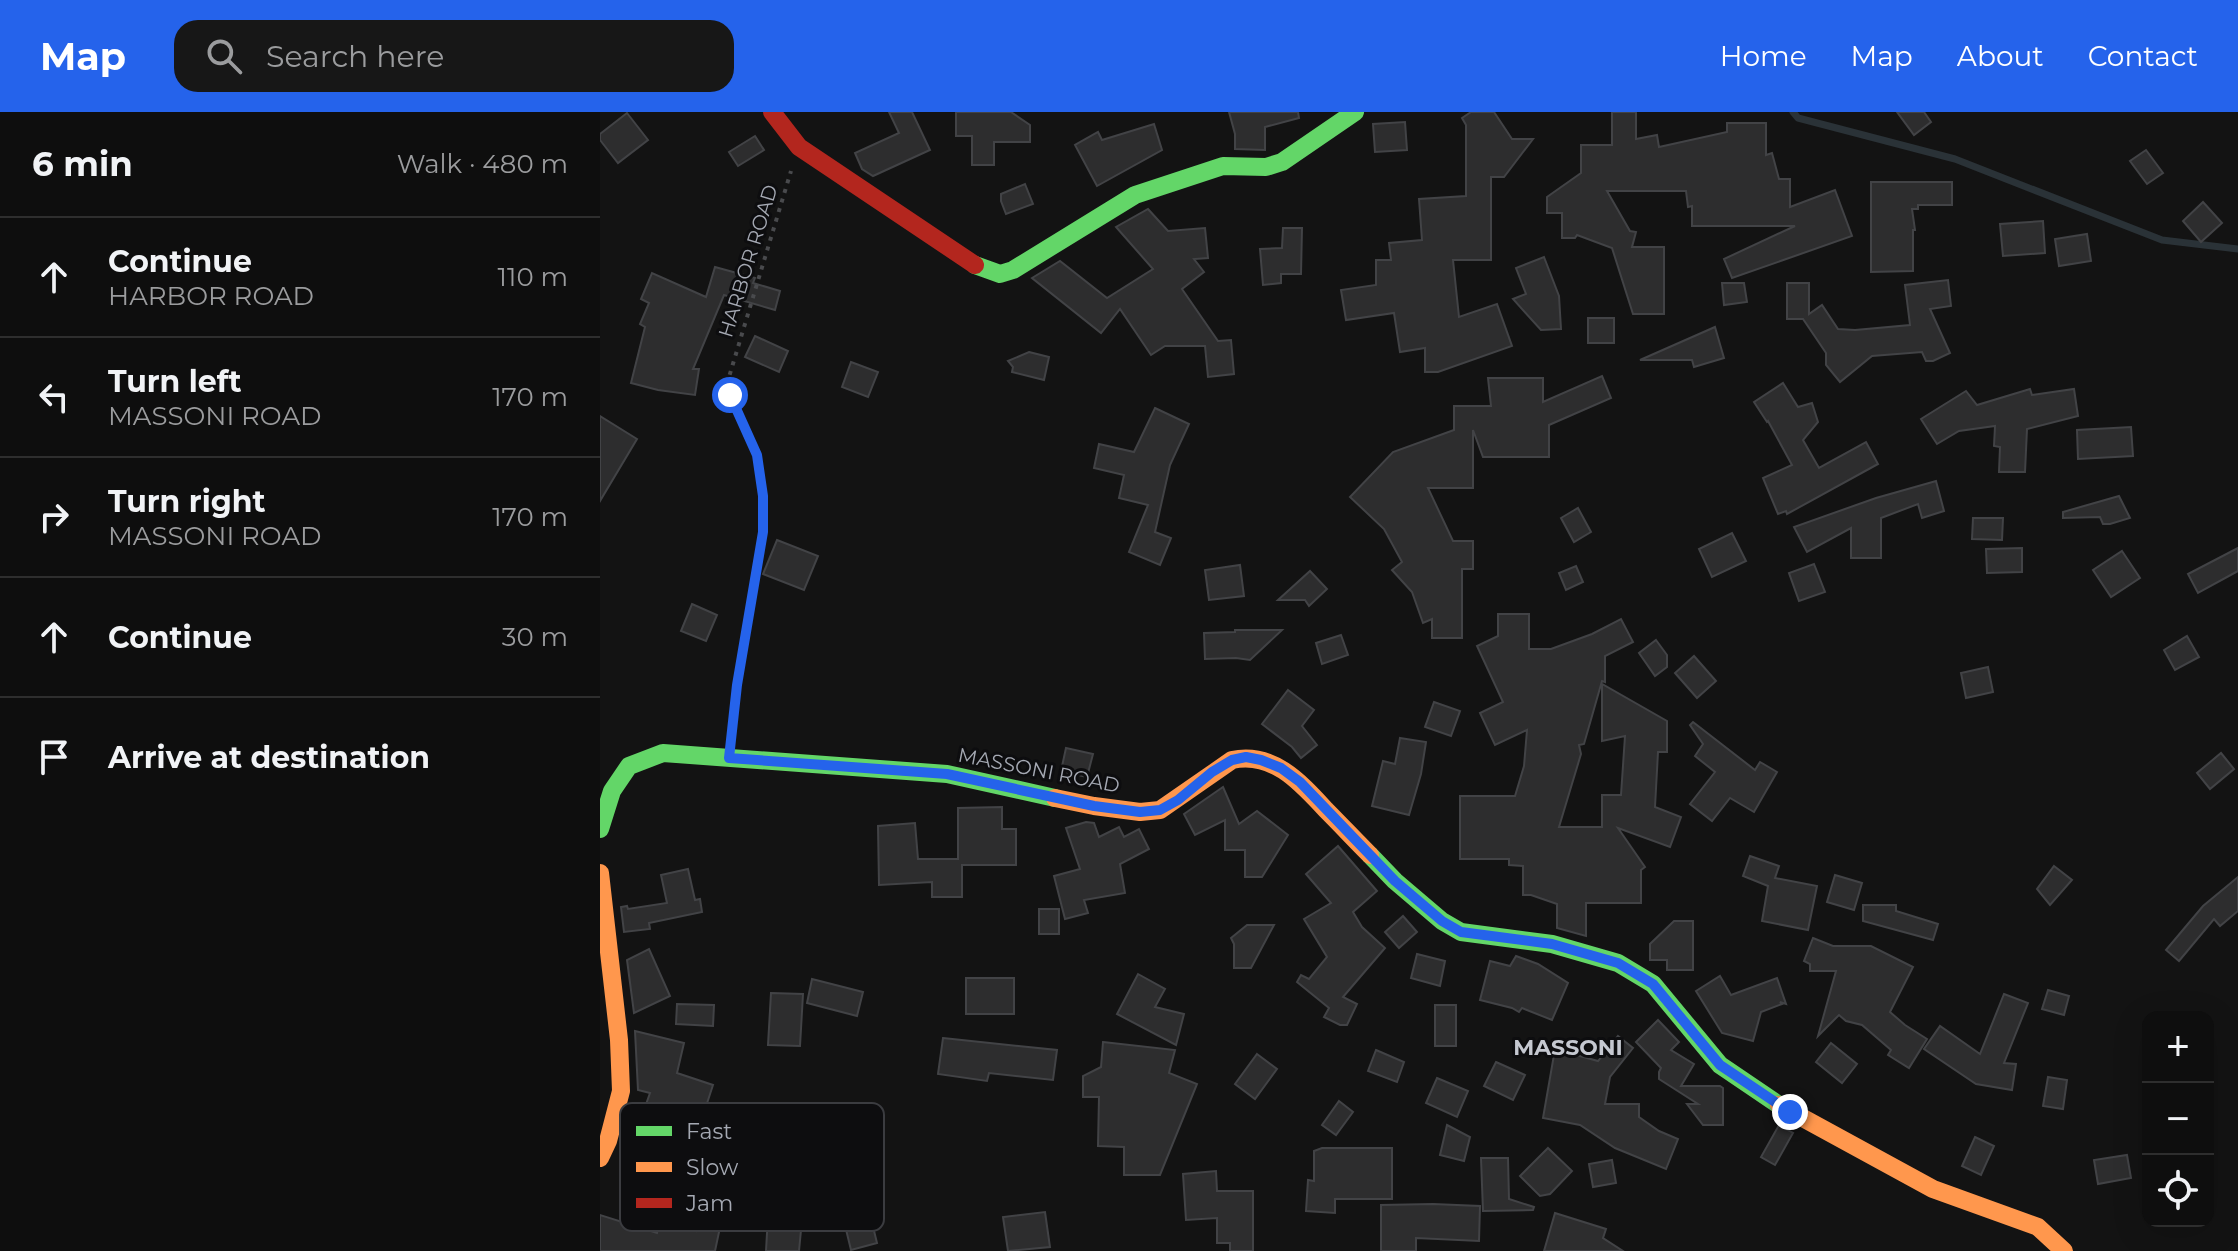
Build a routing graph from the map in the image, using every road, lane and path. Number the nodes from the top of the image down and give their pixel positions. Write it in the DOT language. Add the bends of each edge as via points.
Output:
graph roads {
  1 [pos="772,112"];
  2 [pos="1355,112"];
  3 [pos="799,147"];
  4 [pos="729,758"];
  5 [pos="600,829"];
  6 [pos="600,873"];
  7 [pos="600,1158"];
  8 [pos="2064,1251"];
  1 -- 3 [label="street"];
  2 -- 3 [label="street" via="1282,162 1223,166 1135,195 1000,274 978,267"];
  3 -- 4 [label="path, HARBOR ROAD" via="729,377 730,395 757,455 763,532"];
  4 -- 5 [label="street, MASSONI ROAD" via="663,753 629,766 612,791"];
  4 -- 8 [label="street, MASSONI ROAD" via="947,774 1140,812 1160,810 1178,800 1232,760 1261,760 1300,782 1395,881 1442,921 1461,932 1552,944 1618,963 1653,984 1720,1065 1790,1112 1933,1189 2038,1227"];
  6 -- 7 [label="street" via="621,1091"];
}
